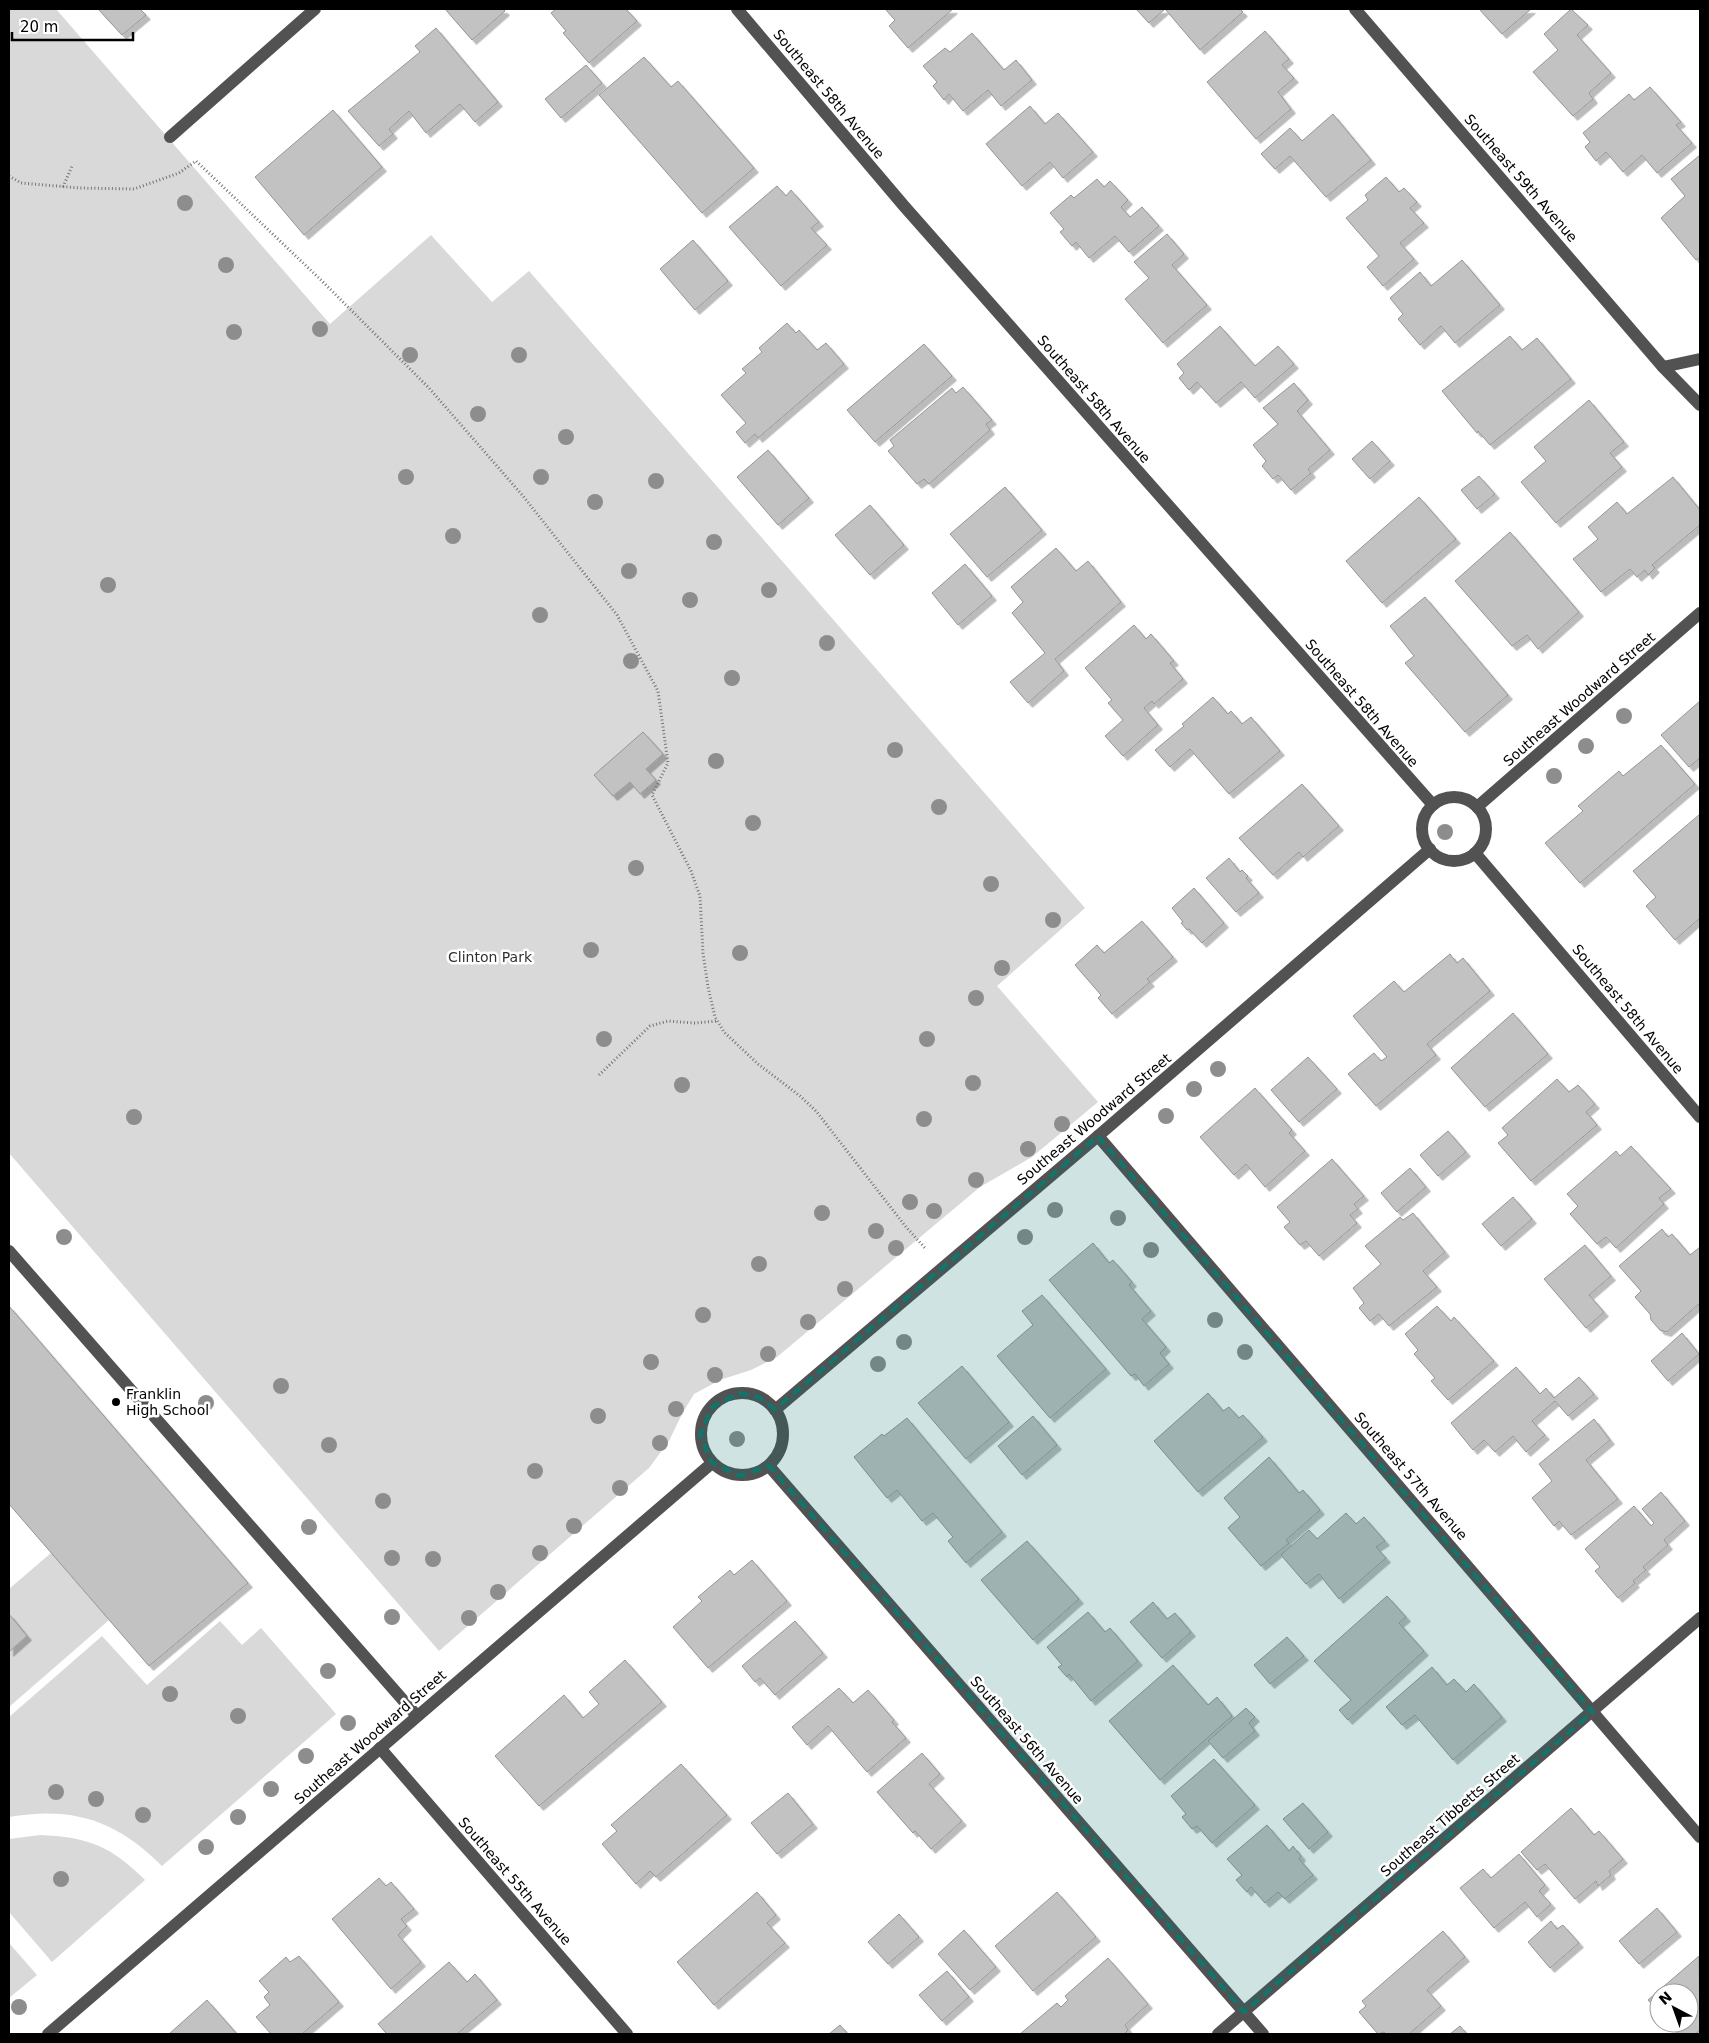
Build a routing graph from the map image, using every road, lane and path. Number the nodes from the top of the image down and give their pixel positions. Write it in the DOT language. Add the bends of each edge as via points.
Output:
graph roads {
  1 [pos="315,9"];
  2 [pos="737,9"];
  3 [pos="1355,9"];
  4 [pos="170,137"];
  5 [pos="72,166"];
  6 [pos="9,176"];
  7 [pos="63,187"];
  8 [pos="1700,358"];
  9 [pos="1663,367"];
  10 [pos="1700,405"];
  11 [pos="1700,613"];
  12 [pos="1433,805"];
  13 [pos="1478,807"];
  14 [pos="1430,849"];
  15 [pos="1475,852"];
  16 [pos="718,1021"];
  17 [pos="600,1075"];
  18 [pos="1700,1117"];
  19 [pos="1098,1136"];
  20 [pos="9,1251"];
  21 [pos="942,1267"];
  22 [pos="775,1410"];
  23 [pos="712,1463"];
  24 [pos="769,1466"];
  25 [pos="1700,1618"];
  26 [pos="1593,1712"];
  27 [pos="417,1716"];
  28 [pos="380,1748"];
  29 [pos="1700,1837"];
  30 [pos="1244,2012"];
  31 [pos="48,2034"];
  32 [pos="627,2034"];
  33 [pos="1218,2034"];
  34 [pos="1263,2034"];
  1 -- 4 [label="street"];
  2 -- 12 [label="street, Southeast 58th Avenue" via="904,206"];
  3 -- 9 [label="street, Southeast 59th Avenue"];
  5 -- 7 [label="path"];
  6 -- 7 [label="path" via="21,183"];
  7 -- 16 [label="path" via="134,189 179,173 196,161 428,388 523,496 618,615 658,691 668,763 652,795 691,871 700,896 703,953"];
  8 -- 9 [label="street"];
  9 -- 10 [label="street, Southeast 59th Avenue"];
  11 -- 13 [label="street, Southeast Woodward Street"];
  12 -- 13 [label="street" via="1454,797 1466,799"];
  12 -- 14 [label="street" via="1425,815 1422,827"];
  13 -- 15 [label="street" via="1485,819 1486,831 1485,839"];
  14 -- 15 [label="street" via="1450,861 1462,860"];
  14 -- 19 [label="street, Southeast Woodward Street"];
  15 -- 18 [label="street, Southeast 58th Avenue"];
  16 -- 17 [label="path" via="668,1021 650,1026"];
  16 -- 21 [label="path" via="737,1046 816,1110 906,1227"];
  19 -- 21 [label="street, Southeast Woodward Street"];
  19 -- 26 [label="street, Southeast 57th Avenue"];
  20 -- 27 [label="street"];
  21 -- 22 [label="street, Southeast Woodward Street"];
  22 -- 23 [label="street" via="763,1399 749,1394 734,1394 719,1400 708,1411 700,1435"];
  22 -- 24 [label="street" via="783,1434 781,1449"];
  23 -- 24 [label="street" via="725,1472 740,1476"];
  23 -- 27 [label="street, Southeast Woodward Street"];
  24 -- 30 [label="street, Southeast 56th Avenue"];
  25 -- 26 [label="street, Southeast Tibbetts Street"];
  26 -- 29 [label="street, Southeast 57th Avenue"];
  26 -- 30 [label="street, Southeast Tibbetts Street"];
  27 -- 28 [label="street, Southeast Woodward Street"];
  28 -- 31 [label="street, Southeast Woodward Street"];
  28 -- 32 [label="street, Southeast 55th Avenue"];
  30 -- 33 [label="street, Southeast Tibbetts Street"];
  30 -- 34 [label="street, Southeast 56th Avenue"];
}
